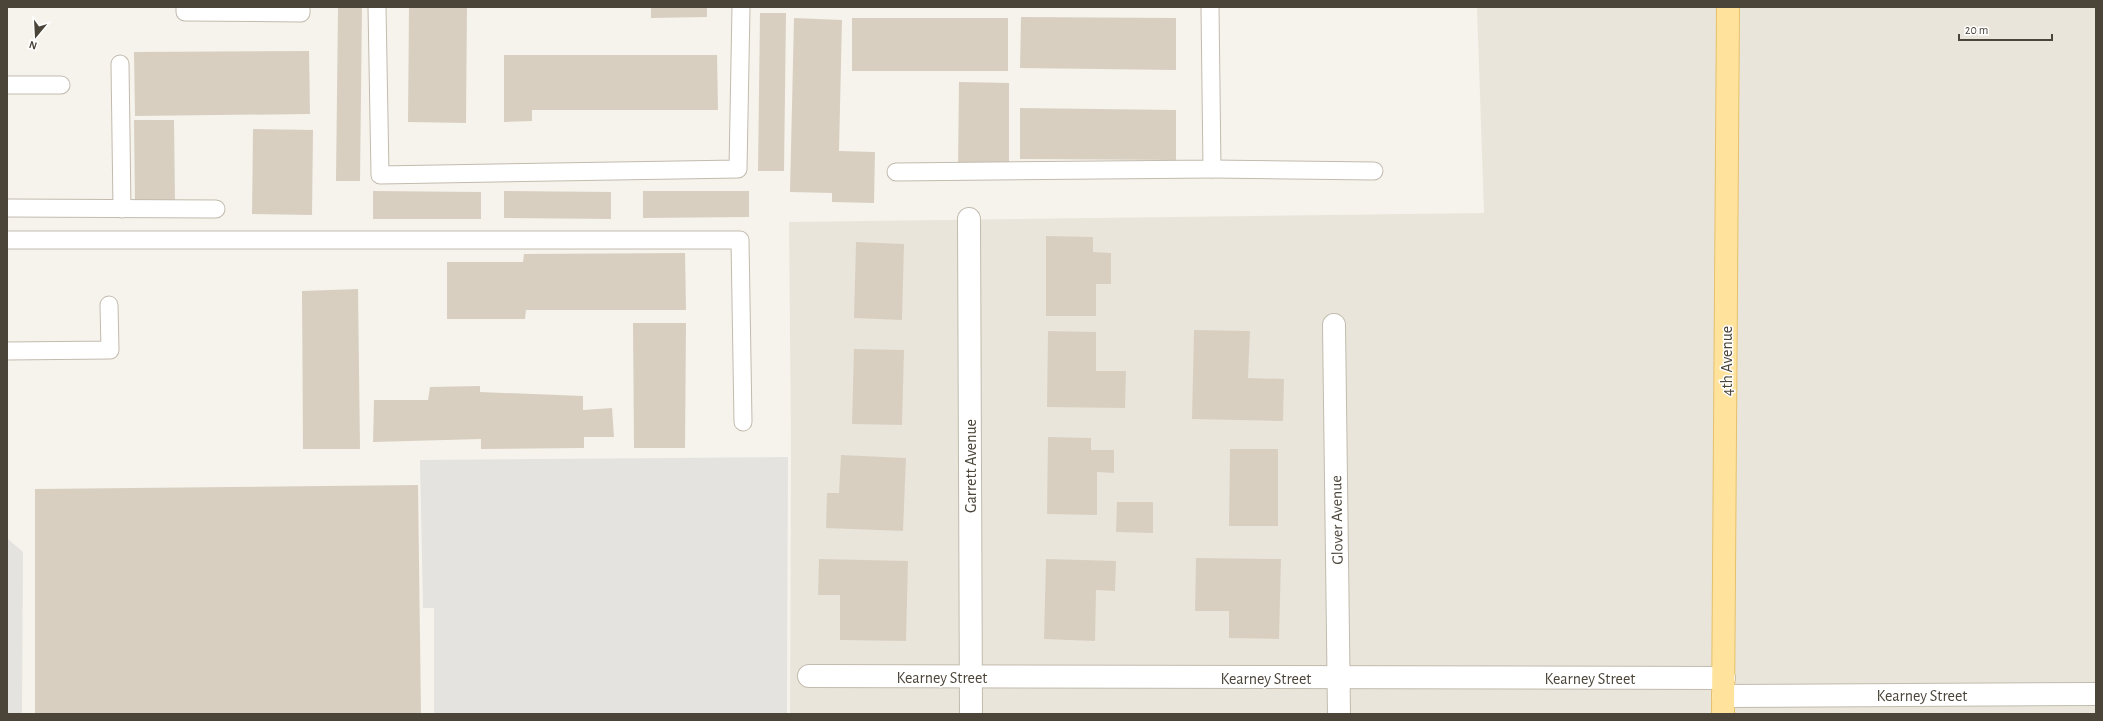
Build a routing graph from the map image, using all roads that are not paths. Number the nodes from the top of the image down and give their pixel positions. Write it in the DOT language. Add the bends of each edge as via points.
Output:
graph roads {
  1 [pos="185,7"];
  2 [pos="301,7"];
  3 [pos="377,7"];
  4 [pos="741,7"];
  5 [pos="1210,7"];
  6 [pos="1728,7"];
  7 [pos="120,64"];
  8 [pos="7,85"];
  9 [pos="62,85"];
  10 [pos="1212,169"];
  11 [pos="1374,171"];
  12 [pos="896,172"];
  13 [pos="7,208"];
  14 [pos="122,209"];
  15 [pos="216,209"];
  16 [pos="969,219"];
  17 [pos="7,240"];
  18 [pos="108,305"];
  19 [pos="1334,325"];
  20 [pos="7,351"];
  21 [pos="744,422"];
  22 [pos="809,676"];
  23 [pos="971,677"];
  24 [pos="1338,678"];
  25 [pos="2096,694"];
  26 [pos="1723,696"];
  27 [pos="971,714"];
  28 [pos="1339,714"];
  1 -- 2 [label="lane" via="185,12 301,13"];
  3 -- 4 [label="lane" via="380,175 738,169"];
  5 -- 10 [label="lane"];
  6 -- 26 [label="main road, 4th Avenue"];
  7 -- 14 [label="lane"];
  8 -- 9 [label="lane"];
  10 -- 11 [label="lane"];
  10 -- 12 [label="lane"];
  13 -- 14 [label="lane"];
  14 -- 15 [label="lane"];
  16 -- 23 [label="street, Garrett Avenue"];
  17 -- 21 [label="lane" via="740,240"];
  18 -- 20 [label="lane" via="110,350"];
  19 -- 24 [label="street, Glover Avenue"];
  22 -- 23 [label="street, Kearney Street"];
  23 -- 24 [label="street, Kearney Street"];
  23 -- 27 [label="street, Garrett Avenue"];
  24 -- 26 [label="street, Kearney Street"];
  24 -- 28 [label="street, Glover Avenue"];
  25 -- 26 [label="street, Kearney Street"];
}
